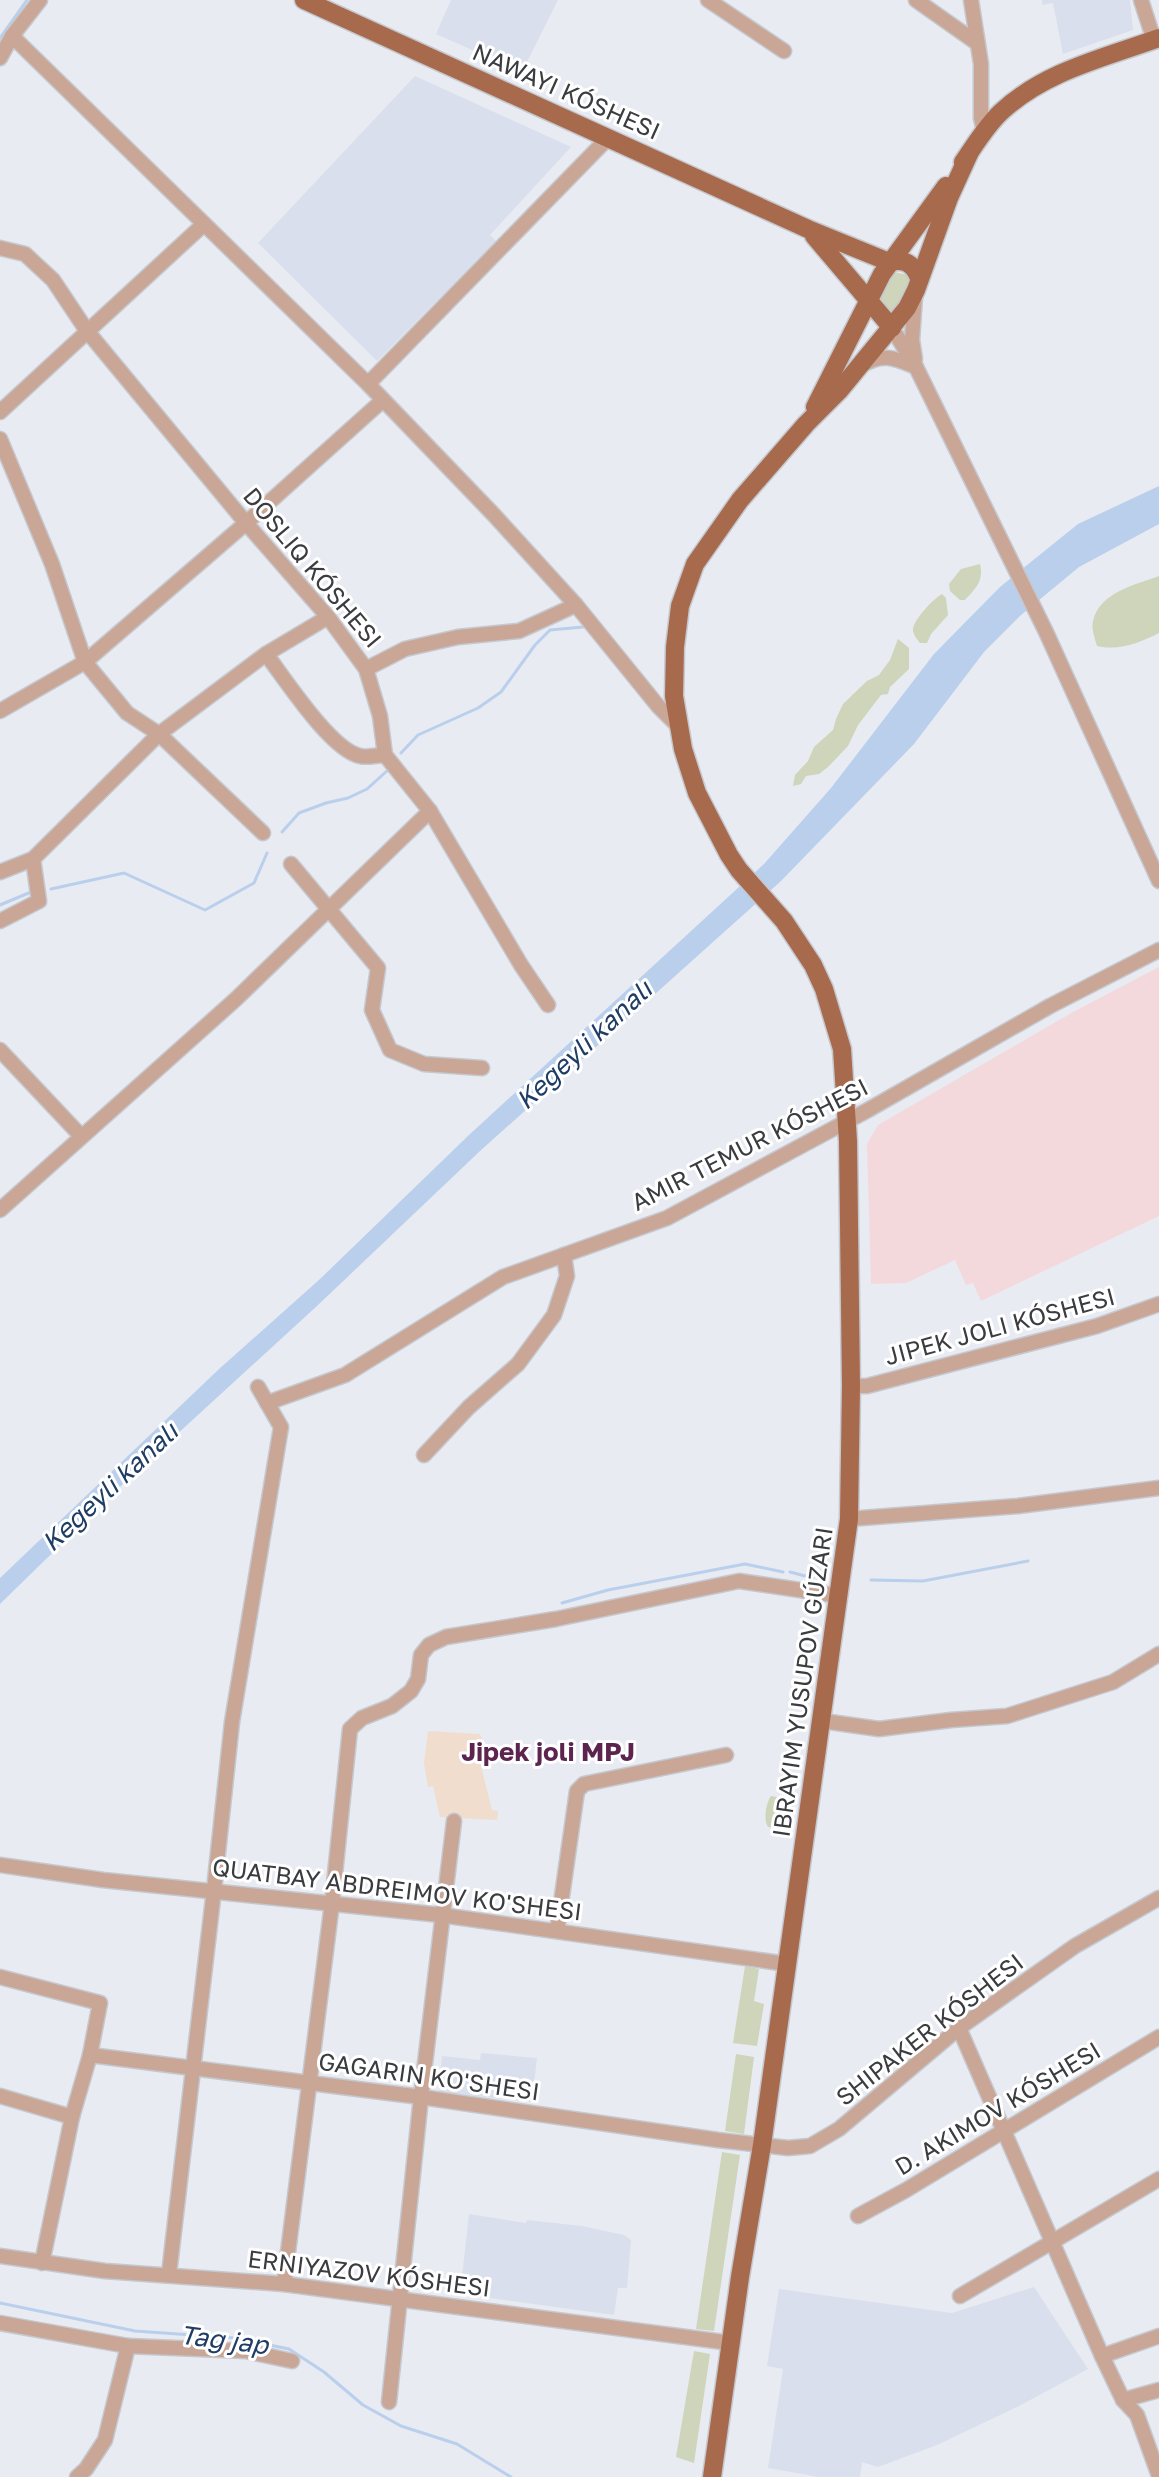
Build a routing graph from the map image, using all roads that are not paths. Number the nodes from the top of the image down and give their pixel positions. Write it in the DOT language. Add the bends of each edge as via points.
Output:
graph roads {
  1 [pos="40,0"];
  2 [pos="304,0"];
  3 [pos="708,0"];
  4 [pos="916,0"];
  5 [pos="971,0"];
  6 [pos="1141,0"];
  7 [pos="12,36"];
  8 [pos="1156,39"];
  9 [pos="977,43"];
  10 [pos="784,51"];
  11 [pos="0,58"];
  12 [pos="984,131"];
  13 [pos="608,138"];
  14 [pos="969,154"];
  15 [pos="924,217"];
  16 [pos="204,224"];
  17 [pos="808,229"];
  18 [pos="844,244"];
  19 [pos="0,248"];
  20 [pos="889,262"];
  21 [pos="918,284"];
  22 [pos="869,301"];
  23 [pos="892,328"];
  24 [pos="87,331"];
  25 [pos="860,366"];
  26 [pos="916,367"];
  27 [pos="368,384"];
  28 [pos="383,400"];
  29 [pos="0,412"];
  30 [pos="806,424"];
  31 [pos="0,439"];
  32 [pos="246,523"];
  33 [pos="576,605"];
  34 [pos="328,617"];
  35 [pos="266,654"];
  36 [pos="85,662"];
  37 [pos="366,669"];
  38 [pos="0,711"];
  39 [pos="679,727"];
  40 [pos="159,734"];
  41 [pos="385,755"];
  42 [pos="430,811"];
  43 [pos="263,833"];
  44 [pos="33,859"];
  45 [pos="291,864"];
  46 [pos="0,872"];
  47 [pos="1159,881"];
  48 [pos="330,909"];
  49 [pos="0,921"];
  50 [pos="1159,950"];
  51 [pos="548,1005"];
  52 [pos="3,1058"];
  53 [pos="482,1068"];
  54 [pos="847,1121"];
  55 [pos="81,1136"];
  56 [pos="0,1210"];
  57 [pos="564,1255"];
  58 [pos="1159,1304"];
  59 [pos="851,1386"];
  60 [pos="258,1387"];
  61 [pos="267,1403"];
  62 [pos="424,1455"];
  63 [pos="1159,1488"];
  64 [pos="849,1519"];
  65 [pos="840,1596"];
  66 [pos="1159,1654"];
  67 [pos="823,1721"];
  68 [pos="726,1755"];
  69 [pos="454,1821"];
  70 [pos="0,1865"];
  71 [pos="214,1890"];
  72 [pos="1159,1898"];
  73 [pos="332,1903"];
  74 [pos="441,1915"];
  75 [pos="557,1931"];
  76 [pos="787,1964"];
  77 [pos="0,1977"];
  78 [pos="959,2028"];
  79 [pos="1159,2037"];
  80 [pos="90,2055"];
  81 [pos="193,2068"];
  82 [pos="310,2082"];
  83 [pos="0,2096"];
  84 [pos="421,2097"];
  85 [pos="72,2117"];
  86 [pos="1003,2131"];
  87 [pos="762,2145"];
  88 [pos="1159,2179"];
  89 [pos="858,2216"];
  90 [pos="1052,2241"];
  91 [pos="0,2256"];
  92 [pos="42,2263"];
  93 [pos="169,2274"];
  94 [pos="284,2284"];
  95 [pos="960,2296"];
  96 [pos="400,2298"];
  97 [pos="0,2323"];
  98 [pos="1159,2336"];
  99 [pos="731,2343"];
  100 [pos="128,2346"];
  101 [pos="1102,2356"];
  102 [pos="292,2361"];
  103 [pos="1159,2390"];
  104 [pos="1123,2400"];
  105 [pos="389,2402"];
  106 [pos="1159,2476"];
  107 [pos="77,2477"];
  108 [pos="712,2477"];
  1 -- 7 [label="street"];
  2 -- 13 [label="main road"];
  3 -- 10 [label="street"];
  4 -- 9 [label="street"];
  5 -- 9 [label="street"];
  6 -- 8 [label="street"];
  7 -- 11 [label="street"];
  7 -- 16 [label="street"];
  8 -- 12 [label="main road" via="1055,76 1001,111"];
  9 -- 12 [label="street"];
  12 -- 14 [label="main road"];
  13 -- 17 [label="main road"];
  13 -- 27 [label="street"];
  14 -- 15 [label="main road"];
  14 -- 21 [label="main road"];
  15 -- 18 [label="main road" via="882,245"];
  15 -- 20 [label="main road"];
  16 -- 24 [label="street"];
  16 -- 27 [label="street"];
  17 -- 18 [label="main road"];
  17 -- 22 [label="main road"];
  18 -- 20 [label="main road"];
  19 -- 24 [label="street" via="25,254 53,280"];
  20 -- 21 [label="main road" via="901,260 915,268"];
  20 -- 22 [label="main road"];
  21 -- 23 [label="main road"];
  21 -- 26 [label="street" via="912,340"];
  22 -- 23 [label="main road"];
  22 -- 30 [label="main road"];
  23 -- 25 [label="main road"];
  23 -- 26 [label="street"];
  24 -- 29 [label="street"];
  24 -- 32 [label="street"];
  25 -- 26 [label="street" via="886,357"];
  25 -- 30 [label="main road"];
  26 -- 47 [label="street" via="1046,632"];
  27 -- 28 [label="street"];
  28 -- 32 [label="street"];
  28 -- 33 [label="street"];
  30 -- 39 [label="main road" via="734,508 695,564 680,606 675,647"];
  31 -- 36 [label="street" via="52,564"];
  32 -- 34 [label="street"];
  32 -- 36 [label="street"];
  33 -- 37 [label="street" via="519,631 405,649"];
  33 -- 39 [label="street"];
  34 -- 35 [label="street"];
  34 -- 37 [label="street"];
  35 -- 40 [label="street"];
  35 -- 41 [label="street" via="340,745 360,756"];
  36 -- 38 [label="street"];
  36 -- 40 [label="street" via="127,713"];
  37 -- 41 [label="street"];
  39 -- 54 [label="main road" via="697,793 712,825 739,870 813,965 824,989 842,1049"];
  40 -- 43 [label="street"];
  40 -- 44 [label="street"];
  41 -- 42 [label="street"];
  42 -- 48 [label="street"];
  42 -- 51 [label="street"];
  44 -- 46 [label="street"];
  44 -- 49 [label="street" via="39,901"];
  45 -- 48 [label="street"];
  48 -- 53 [label="street" via="378,968 372,1010 390,1050 424,1064"];
  48 -- 55 [label="street"];
  50 -- 54 [label="street, AMIR TEMUR KÓSHESI"];
  52 -- 55 [label="street"];
  54 -- 57 [label="street, AMIR TEMUR KÓSHESI" via="667,1218"];
  54 -- 59 [label="main road"];
  55 -- 56 [label="street"];
  57 -- 61 [label="street, AMIR TEMUR KÓSHESI" via="503,1277 345,1375"];
  57 -- 62 [label="street" via="567,1276 554,1315 518,1364"];
  58 -- 59 [label="street" via="1097,1326"];
  59 -- 64 [label="main road"];
  60 -- 61 [label="street"];
  61 -- 71 [label="street" via="281,1427 236,1691"];
  63 -- 64 [label="street"];
  64 -- 65 [label="main road"];
  65 -- 67 [label="main road"];
  65 -- 73 [label="street" via="739,1581 446,1637 429,1645 411,1691 350,1729"];
  66 -- 67 [label="street" via="1113,1682 1007,1716 879,1729"];
  67 -- 76 [label="main road"];
  68 -- 75 [label="street" via="584,1784 577,1791"];
  69 -- 74 [label="street"];
  70 -- 71 [label="street, QUATBAY ABDREIMOV KO'SHESI"];
  71 -- 73 [label="street, QUATBAY ABDREIMOV KO'SHESI"];
  71 -- 81 [label="street"];
  72 -- 78 [label="street, GAGARIN KO'SHESI" via="1075,1946"];
  73 -- 74 [label="street, QUATBAY ABDREIMOV KO'SHESI"];
  73 -- 82 [label="street"];
  74 -- 75 [label="street, QUATBAY ABDREIMOV KO'SHESI"];
  74 -- 84 [label="street"];
  75 -- 76 [label="street, QUATBAY ABDREIMOV KO'SHESI"];
  76 -- 87 [label="main road"];
  77 -- 80 [label="street" via="100,2003"];
  78 -- 86 [label="street"];
  78 -- 87 [label="street, GAGARIN KO'SHESI" via="839,2129 810,2146"];
  79 -- 86 [label="street, D. AKIMOV KÓSHESI"];
  80 -- 81 [label="street, GAGARIN KO'SHESI"];
  80 -- 85 [label="street"];
  81 -- 82 [label="street, GAGARIN KO'SHESI"];
  81 -- 93 [label="street"];
  82 -- 84 [label="street, GAGARIN KO'SHESI"];
  82 -- 94 [label="street"];
  83 -- 85 [label="street"];
  84 -- 87 [label="street, GAGARIN KO'SHESI"];
  84 -- 96 [label="street"];
  85 -- 92 [label="street"];
  86 -- 89 [label="street, D. AKIMOV KÓSHESI"];
  86 -- 90 [label="street"];
  87 -- 99 [label="main road"];
  88 -- 90 [label="street"];
  90 -- 95 [label="street"];
  90 -- 101 [label="street"];
  91 -- 92 [label="street, ERNIYAZOV KÓSHESI"];
  92 -- 93 [label="street, ERNIYAZOV KÓSHESI"];
  93 -- 94 [label="street, ERNIYAZOV KÓSHESI"];
  94 -- 96 [label="street, ERNIYAZOV KÓSHESI"];
  96 -- 99 [label="street, ERNIYAZOV KÓSHESI"];
  96 -- 105 [label="street"];
  97 -- 100 [label="street"];
  98 -- 101 [label="street"];
  99 -- 108 [label="main road"];
  100 -- 102 [label="street" via="246,2351"];
  100 -- 107 [label="street" via="105,2440"];
  101 -- 104 [label="street"];
  103 -- 104 [label="street"];
  104 -- 106 [label="street" via="1137,2415"];
}
